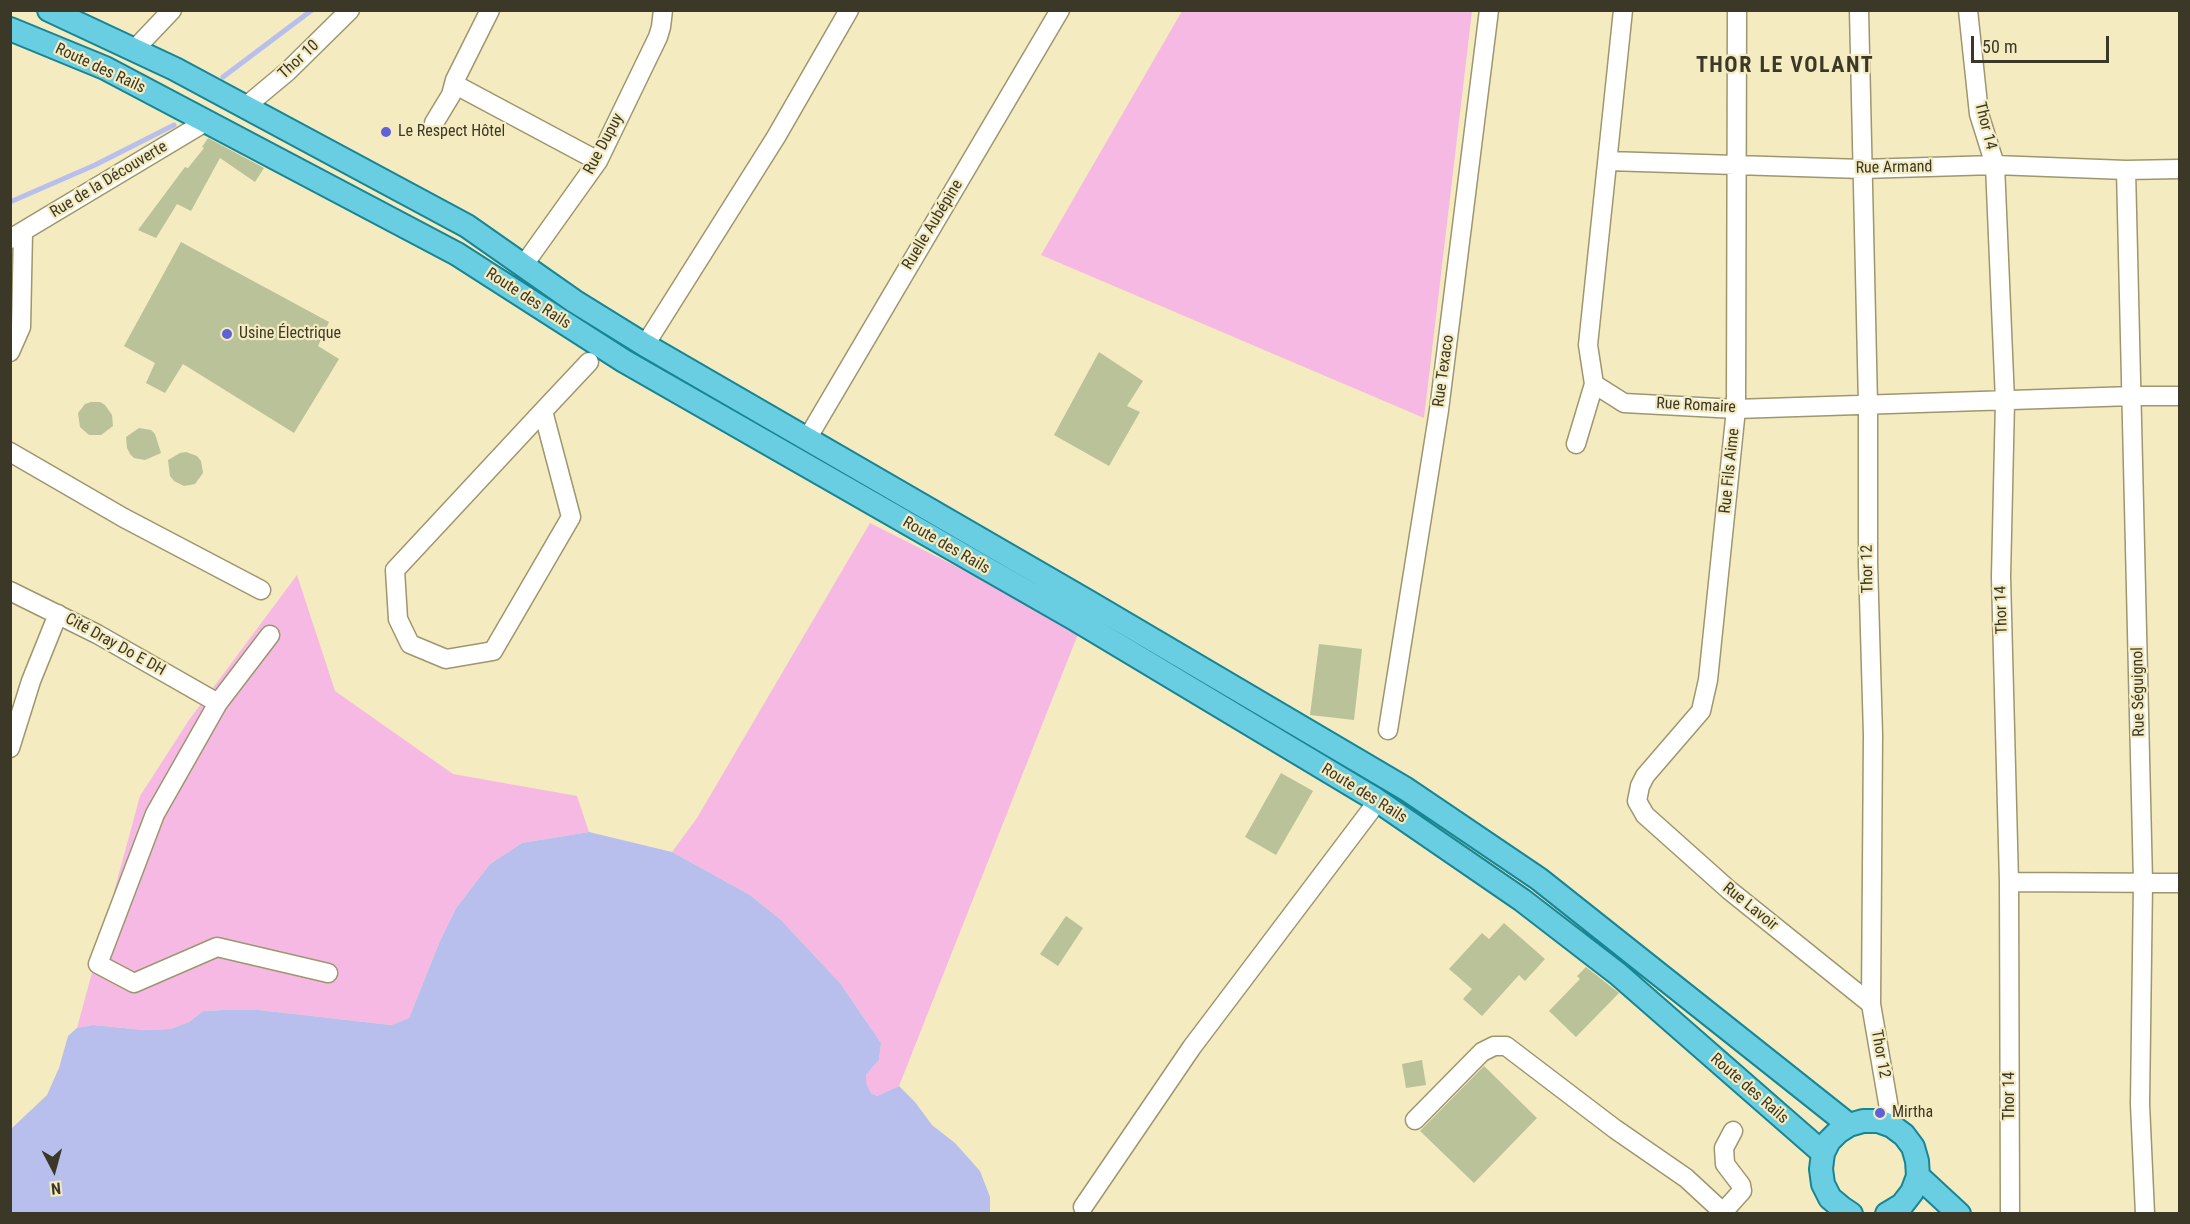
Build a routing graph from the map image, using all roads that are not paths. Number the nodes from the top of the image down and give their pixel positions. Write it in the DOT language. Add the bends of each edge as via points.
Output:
graph roads {
  1 [pos="48,10"];
  2 [pos="172,10"];
  3 [pos="350,10"];
  4 [pos="490,10"];
  5 [pos="663,10"];
  6 [pos="849,10"];
  7 [pos="1060,10"];
  8 [pos="1489,10"];
  9 [pos="1623,10"];
  10 [pos="1737,10"];
  11 [pos="1859,10"];
  12 [pos="1968,10"];
  13 [pos="10,29"];
  14 [pos="134,50"];
  15 [pos="454,84"];
  16 [pos="239,103"];
  17 [pos="207,121"];
  18 [pos="434,123"];
  19 [pos="598,161"];
  20 [pos="1608,161"];
  21 [pos="1737,165"];
  22 [pos="1995,165"];
  23 [pos="1862,169"];
  24 [pos="2180,169"];
  25 [pos="2126,170"];
  26 [pos="17,236"];
  27 [pos="523,266"];
  28 [pos="645,345"];
  29 [pos="10,352"];
  30 [pos="589,362"];
  31 [pos="1594,384"];
  32 [pos="2133,396"];
  33 [pos="2180,396"];
  34 [pos="2005,401"];
  35 [pos="1868,405"];
  36 [pos="1736,409"];
  37 [pos="543,411"];
  38 [pos="807,439"];
  39 [pos="1576,444"];
  40 [pos="10,452"];
  41 [pos="261,590"];
  42 [pos="10,591"];
  43 [pos="58,614"];
  44 [pos="270,635"];
  45 [pos="218,703"];
  46 [pos="1388,730"];
  47 [pos="10,748"];
  48 [pos="1637,801"];
  49 [pos="1371,810"];
  50 [pos="2009,882"];
  51 [pos="2143,882"];
  52 [pos="2180,883"];
  53 [pos="328,973"];
  54 [pos="1871,1004"];
  55 [pos="1416,1119"];
  56 [pos="1849,1125"];
  57 [pos="1892,1126"];
  58 [pos="1733,1131"];
  59 [pos="1823,1153"];
  60 [pos="1918,1176"];
  61 [pos="1083,1207"];
  62 [pos="1725,1212"];
  63 [pos="1843,1212"];
  64 [pos="1888,1213"];
  65 [pos="1959,1214"];
  66 [pos="2010,1214"];
  67 [pos="2145,1214"];
  1 -- 14 [label="main road, Route des Rails"];
  2 -- 14 [label="street"];
  3 -- 16 [label="street, Thor 10" via="287,72"];
  4 -- 15 [label="street"];
  5 -- 19 [label="street, Rue Dupuy" via="658,37"];
  6 -- 28 [label="street" via="776,137"];
  7 -- 38 [label="street, Ruelle Aubépine"];
  8 -- 46 [label="street, Rue Texaco" via="1439,410"];
  9 -- 20 [label="street"];
  10 -- 21 [label="street, Rue Fils Aime"];
  11 -- 23 [label="street, Thor 12"];
  12 -- 22 [label="street, Thor 14" via="1979,114"];
  13 -- 17 [label="main road, Route des Rails" via="105,68"];
  14 -- 16 [label="main road, Route des Rails"];
  15 -- 18 [label="street"];
  15 -- 19 [label="street"];
  16 -- 27 [label="main road, Route des Rails" via="467,226"];
  17 -- 26 [label="street, Rue de la Découverte"];
  17 -- 59 [label="main road, Route des Rails" via="457,254 624,361 1073,618 1375,800 1522,900 1618,974"];
  19 -- 27 [label="street, Rue Dupuy"];
  20 -- 21 [label="street, Rue Armand"];
  20 -- 31 [label="street" via="1587,345"];
  21 -- 23 [label="street, Rue Armand"];
  21 -- 36 [label="street, Rue Fils Aime"];
  22 -- 23 [label="street, Rue Armand"];
  22 -- 25 [label="street, Rue Armand"];
  22 -- 34 [label="street, Thor 14"];
  23 -- 35 [label="street, Thor 12"];
  24 -- 25 [label="street, Rue Armand"];
  25 -- 32 [label="street, Rue Séguignol"];
  26 -- 29 [label="street" via="21,327"];
  27 -- 28 [label="main road, Route des Rails"];
  28 -- 38 [label="main road, Route des Rails"];
  30 -- 37 [label="street"];
  31 -- 36 [label="street, Rue Romaire" via="1624,403"];
  31 -- 39 [label="street"];
  32 -- 33 [label="street, Rue Romaire"];
  32 -- 34 [label="street, Rue Romaire"];
  32 -- 51 [label="street, Rue Séguignol"];
  34 -- 35 [label="street, Rue Romaire"];
  34 -- 50 [label="street, Thor 14" via="2001,577"];
  35 -- 36 [label="street, Rue Romaire"];
  35 -- 54 [label="street, Thor 12" via="1873,735"];
  36 -- 48 [label="street, Rue Fils Aime" via="1712,647 1701,711 1645,776"];
  37 -- 37 [label="street" via="395,570 398,619 410,644 446,659 492,651 571,517"];
  38 -- 56 [label="main road, Route des Rails" via="1406,789 1539,879"];
  40 -- 41 [label="street"];
  42 -- 43 [label="street, Cité Dray Do E DH"];
  43 -- 45 [label="street, Cité Dray Do E DH"];
  43 -- 47 [label="street"];
  44 -- 45 [label="street"];
  45 -- 53 [label="street" via="155,814 98,964 134,983 217,947"];
  48 -- 54 [label="street, Rue Lavoir" via="1645,815 1729,890"];
  49 -- 61 [label="street" via="1192,1047"];
  50 -- 51 [label="street"];
  50 -- 66 [label="street, Thor 14"];
  51 -- 52 [label="street"];
  51 -- 67 [label="street, Rue Séguignol" via="2140,1104"];
  54 -- 57 [label="street, Thor 12"];
  55 -- 62 [label="street" via="1482,1052 1506,1046 1686,1178"];
  56 -- 57 [label="main road" via="1878,1121"];
  56 -- 59 [label="main road" via="1838,1132"];
  57 -- 60 [label="main road" via="1913,1147"];
  58 -- 62 [label="street" via="1724,1148 1725,1164 1742,1191"];
  59 -- 63 [label="main road" via="1823,1184"];
  60 -- 64 [label="main road" via="1902,1205"];
  60 -- 65 [label="main road"];
}
